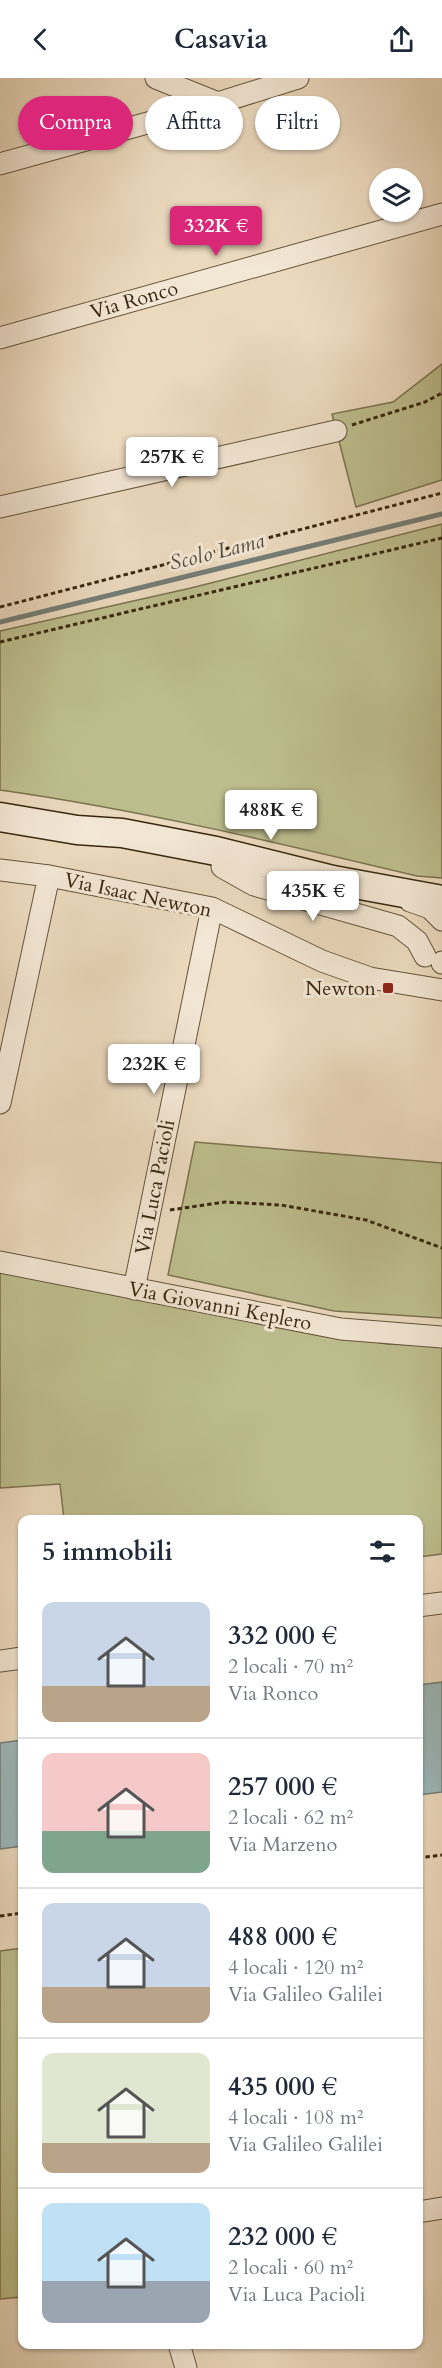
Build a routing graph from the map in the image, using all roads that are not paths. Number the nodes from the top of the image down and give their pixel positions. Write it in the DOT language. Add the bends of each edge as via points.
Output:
graph roads {
  1 [pos="156,78"];
  2 [pos="298,78"];
  3 [pos="201,96"];
  4 [pos="240,96"];
  5 [pos="145,123"];
  6 [pos="0,164"];
  7 [pos="442,214"];
  8 [pos="0,338"];
  9 [pos="336,430"];
  10 [pos="0,507"];
  11 [pos="0,817"];
  12 [pos="98,833"];
  13 [pos="222,867"];
  14 [pos="0,870"];
  15 [pos="49,876"];
  16 [pos="212,908"];
  17 [pos="441,913"];
  18 [pos="439,961"];
  19 [pos="420,987"];
  20 [pos="442,990"];
  21 [pos="0,1103"];
  22 [pos="0,1262"];
  23 [pos="134,1289"];
  24 [pos="442,1337"];
  25 [pos="442,1603"];
  26 [pos="423,1605"];
  27 [pos="18,1659"];
  28 [pos="0,1661"];
  29 [pos="442,2208"];
  30 [pos="423,2211"];
  31 [pos="181,2349"];
  32 [pos="186,2368"];
  1 -- 3 [label="street"];
  2 -- 4 [label="street"];
  5 -- 6 [label="street"];
  7 -- 8 [label="street, Via Ronco"];
  9 -- 10 [label="street"];
  11 -- 12 [label="main road"];
  12 -- 13 [label="main road" via="115,843"];
  12 -- 17 [label="main road" via="122,832 216,851 347,882"];
  13 -- 17 [label="main road" via="337,898"];
  13 -- 18 [label="street" via="254,885 398,926"];
  14 -- 15 [label="street, Via Isaac Newton"];
  15 -- 16 [label="street, Via Isaac Newton"];
  15 -- 21 [label="street"];
  16 -- 19 [label="street, Via Isaac Newton" via="322,962 370,978"];
  16 -- 23 [label="street, Via Luca Pacioli"];
  17 -- 18 [label="street" via="428,932"];
  18 -- 19 [label="street"];
  19 -- 20 [label="street, Via Isaac Newton"];
  22 -- 23 [label="street, Via Giovanni Keplero"];
  23 -- 24 [label="street, Via Giovanni Keplero" via="341,1329"];
  25 -- 26 [label="street"];
  27 -- 28 [label="street"];
  29 -- 30 [label="street"];
  31 -- 32 [label="street"];
}
